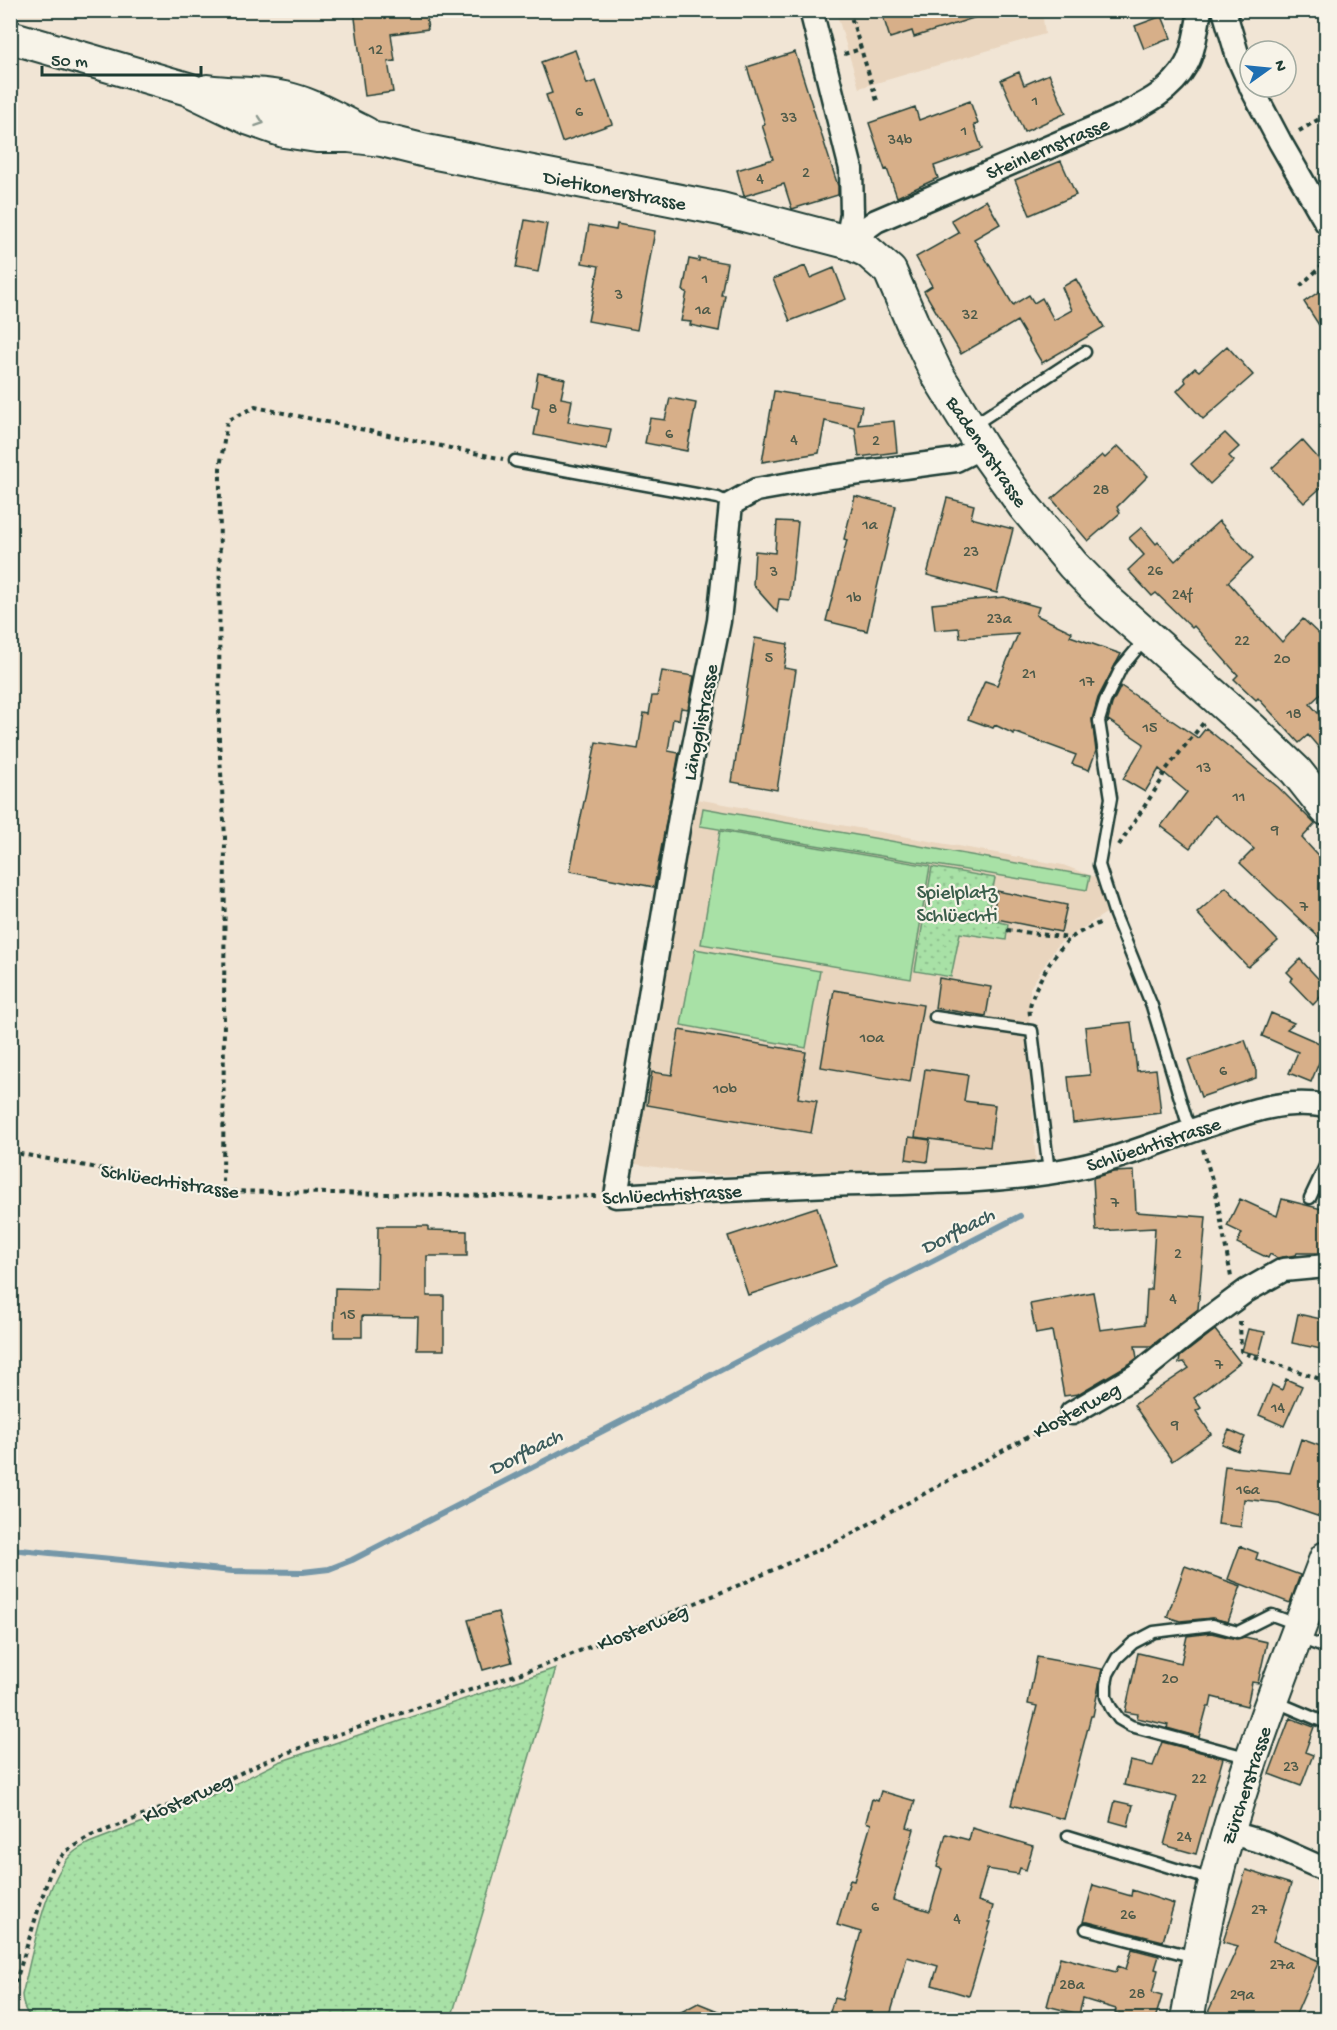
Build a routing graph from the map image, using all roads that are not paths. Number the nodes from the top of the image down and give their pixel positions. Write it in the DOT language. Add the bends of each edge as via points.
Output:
graph roads {
  1 [pos="811,10"];
  2 [pos="1200,10"];
  3 [pos="1224,10"];
  4 [pos="10,37"];
  5 [pos="1238,54"];
  6 [pos="1258,99"];
  7 [pos="1326,222"];
  8 [pos="847,242"];
  9 [pos="1085,352"];
  10 [pos="975,438"];
  11 [pos="515,461"];
  12 [pos="731,504"];
  13 [pos="1147,636"];
  14 [pos="1326,809"];
  15 [pos="935,1017"];
  16 [pos="1326,1106"];
  17 [pos="1193,1130"];
  18 [pos="1326,1164"];
  19 [pos="1049,1172"];
  20 [pos="616,1196"];
  21 [pos="1310,1198"];
  22 [pos="1326,1266"];
  23 [pos="1072,1413"];
  24 [pos="1326,1558"];
  25 [pos="1299,1631"];
  26 [pos="1326,1648"];
  27 [pos="1274,1701"];
  28 [pos="1326,1723"];
  29 [pos="1253,1759"];
  30 [pos="1228,1832"];
  31 [pos="1068,1836"];
  32 [pos="1326,1870"];
  33 [pos="1215,1881"];
  34 [pos="1086,1929"];
  35 [pos="1198,1958"];
  36 [pos="1187,2019"];
  1 -- 8 [label="street" via="851,169 852,214"];
  2 -- 8 [label="street, Steinlernstrasse" via="1188,63 1151,101 876,221"];
  3 -- 5 [label="street"];
  4 -- 8 [label="street, Dietikonerstrasse" via="188,89 284,131 382,140 721,209"];
  6 -- 7 [label="street"];
  8 -- 10 [label="street, Badenerstrasse" via="867,251 890,271 938,374"];
  9 -- 10 [label="lane"];
  10 -- 12 [label="street" via="956,460 756,490"];
  10 -- 13 [label="street, Badenerstrasse" via="1073,565"];
  11 -- 12 [label="lane" via="718,498"];
  12 -- 20 [label="street, Längglistrasse" via="719,621 681,811"];
  13 -- 14 [label="street, Badenerstrasse" via="1296,771"];
  13 -- 17 [label="lane" via="1121,668 1099,721 1111,798 1099,866"];
  15 -- 19 [label="lane" via="1032,1031"];
  16 -- 17 [label="street, Schlüechtistrasse" via="1270,1106"];
  17 -- 19 [label="street, Schlüechtistrasse" via="1124,1155"];
  18 -- 21 [label="lane"];
  19 -- 20 [label="street, Schlüechtistrasse" via="1007,1179"];
  22 -- 23 [label="street, Klosterweg" via="1283,1270 1234,1300 1137,1375"];
  24 -- 25 [label="street, Zürcherstrasse"];
  25 -- 26 [label="lane"];
  25 -- 27 [label="street, Zürcherstrasse"];
  25 -- 29 [label="lane" via="1272,1615 1238,1632 1212,1625 1154,1632 1122,1652 1108,1674 1106,1697 1119,1719 1131,1726"];
  27 -- 28 [label="lane"];
  27 -- 29 [label="street, Zürcherstrasse"];
  29 -- 30 [label="street, Zürcherstrasse"];
  30 -- 32 [label="street" via="1263,1842"];
  30 -- 33 [label="street, Zürcherstrasse"];
  31 -- 33 [label="lane"];
  33 -- 35 [label="street, Zürcherstrasse"];
  34 -- 35 [label="lane"];
  35 -- 36 [label="street, Zürcherstrasse"];
}
